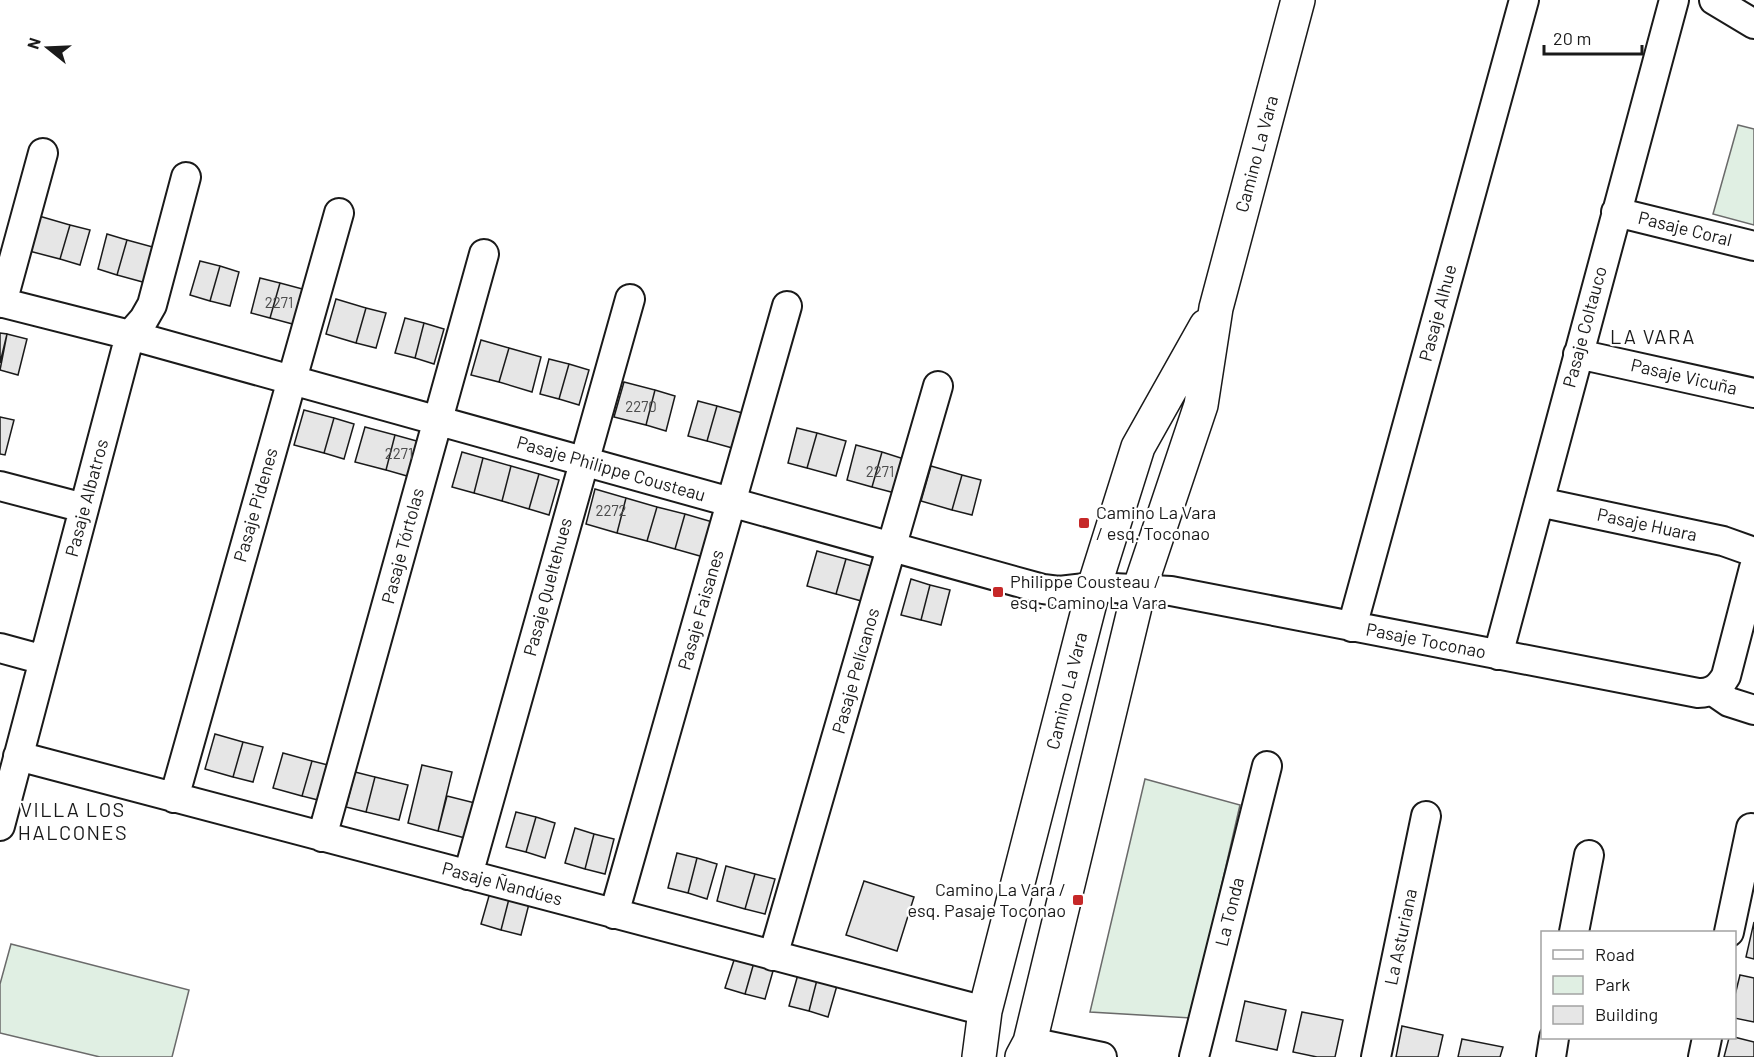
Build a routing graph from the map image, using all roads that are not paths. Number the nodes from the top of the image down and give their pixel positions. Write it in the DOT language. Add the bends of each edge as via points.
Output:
graph roads {
  1 [pos="1298,0"];
  2 [pos="1524,0"];
  3 [pos="1674,0"];
  4 [pos="1713,0"];
  5 [pos="1754,24"];
  6 [pos="43,153"];
  7 [pos="186,177"];
  8 [pos="1616,212"];
  9 [pos="339,213"];
  10 [pos="1754,246"];
  11 [pos="484,254"];
  12 [pos="630,298"];
  13 [pos="1,303"];
  14 [pos="787,306"];
  15 [pos="1216,309"];
  16 [pos="130,335"];
  17 [pos="1578,354"];
  18 [pos="292,380"];
  19 [pos="938,386"];
  20 [pos="1754,393"];
  21 [pos="438,421"];
  22 [pos="583,461"];
  23 [pos="0,486"];
  24 [pos="1539,502"];
  25 [pos="732,503"];
  26 [pos="84,507"];
  27 [pos="892,547"];
  28 [pos="1754,552"];
  29 [pos="1754,568"];
  30 [pos="1094,587"];
  31 [pos="1139,590"];
  32 [pos="1352,627"];
  33 [pos="0,648"];
  34 [pos="1498,655"];
  35 [pos="44,660"];
  36 [pos="1713,691"];
  37 [pos="1754,710"];
  38 [pos="18,756"];
  39 [pos="1267,766"];
  40 [pos="174,798"];
  41 [pos="1426,816"];
  42 [pos="1,817"];
  43 [pos="1751,828"];
  44 [pos="322,837"];
  45 [pos="1589,855"];
  46 [pos="468,875"];
  47 [pos="614,914"];
  48 [pos="1574,931"];
  49 [pos="1729,931"];
  50 [pos="774,956"];
  51 [pos="986,1006"];
  52 [pos="1030,1037"];
  53 [pos="1554,1039"];
  54 [pos="1707,1039"];
  55 [pos="979,1057"];
  56 [pos="1102,1057"];
  57 [pos="1194,1057"];
  58 [pos="1376,1057"];
  59 [pos="1551,1057"];
  60 [pos="1703,1057"];
  1 -- 15 [label="street, Camino La Vara"];
  2 -- 32 [label="street, Pasaje Alhue"];
  3 -- 8 [label="street, Pasaje Coltauco"];
  4 -- 5 [label="street"];
  6 -- 13 [label="street"];
  7 -- 16 [label="street, Pasaje Albatros" via="152,305"];
  8 -- 10 [label="street, Pasaje Coral"];
  8 -- 17 [label="street, Pasaje Coltauco"];
  9 -- 18 [label="street, Pasaje Pidenes"];
  11 -- 21 [label="street, Pasaje Tórtolas"];
  12 -- 22 [label="street, Pasaje Queltehues"];
  13 -- 16 [label="street, Pasaje Philippe Cousteau"];
  14 -- 25 [label="street, Pasaje Faisanes"];
  15 -- 30 [label="street, Camino La Vara" via="1138,447"];
  15 -- 31 [label="street, Camino La Vara" via="1201,405"];
  16 -- 18 [label="street, Pasaje Philippe Cousteau"];
  16 -- 26 [label="street, Pasaje Albatros"];
  17 -- 20 [label="street, Pasaje Vicuña"];
  17 -- 24 [label="street, Pasaje Coltauco"];
  18 -- 21 [label="street, Pasaje Philippe Cousteau"];
  18 -- 40 [label="street, Pasaje Pidenes"];
  19 -- 27 [label="street, Pasaje Pelícanos"];
  21 -- 22 [label="street, Pasaje Philippe Cousteau"];
  21 -- 44 [label="street, Pasaje Tórtolas"];
  22 -- 25 [label="street, Pasaje Philippe Cousteau"];
  22 -- 46 [label="street, Pasaje Queltehues"];
  23 -- 26 [label="street"];
  24 -- 28 [label="street, Pasaje Huara" via="1723,541"];
  24 -- 34 [label="street, Pasaje Coltauco"];
  25 -- 27 [label="street, Pasaje Philippe Cousteau"];
  25 -- 47 [label="street, Pasaje Faisanes"];
  26 -- 35 [label="street, Pasaje Albatros"];
  27 -- 30 [label="street, Pasaje Philippe Cousteau" via="1043,589"];
  27 -- 50 [label="street, Pasaje Pelícanos"];
  29 -- 36 [label="street" via="1726,676"];
  30 -- 31 [label="street, Pasaje Toconao"];
  30 -- 51 [label="street, Camino La Vara"];
  31 -- 32 [label="street, Pasaje Toconao" via="1171,591"];
  31 -- 52 [label="street, Camino La Vara"];
  32 -- 34 [label="street, Pasaje Toconao"];
  33 -- 35 [label="street"];
  34 -- 36 [label="street, Pasaje Toconao" via="1698,693"];
  35 -- 38 [label="street, Pasaje Albatros"];
  36 -- 37 [label="street, Pasaje Toconao" via="1729,702"];
  38 -- 40 [label="street, Pasaje Ñandúes"];
  38 -- 42 [label="street, Pasaje Albatros"];
  39 -- 57 [label="street, La Tonda"];
  40 -- 44 [label="street, Pasaje Ñandúes"];
  41 -- 58 [label="street, La Asturiana"];
  43 -- 49 [label="street"];
  44 -- 46 [label="street, Pasaje Ñandúes"];
  45 -- 48 [label="street"];
  46 -- 47 [label="street, Pasaje Ñandúes"];
  47 -- 50 [label="street, Pasaje Ñandúes"];
  50 -- 51 [label="street, Pasaje Ñandúes"];
  51 -- 52 [label="street"];
  51 -- 55 [label="street, Camino La Vara"];
  52 -- 56 [label="street"];
  53 -- 59 [label="street"];
  54 -- 60 [label="street"];
}
